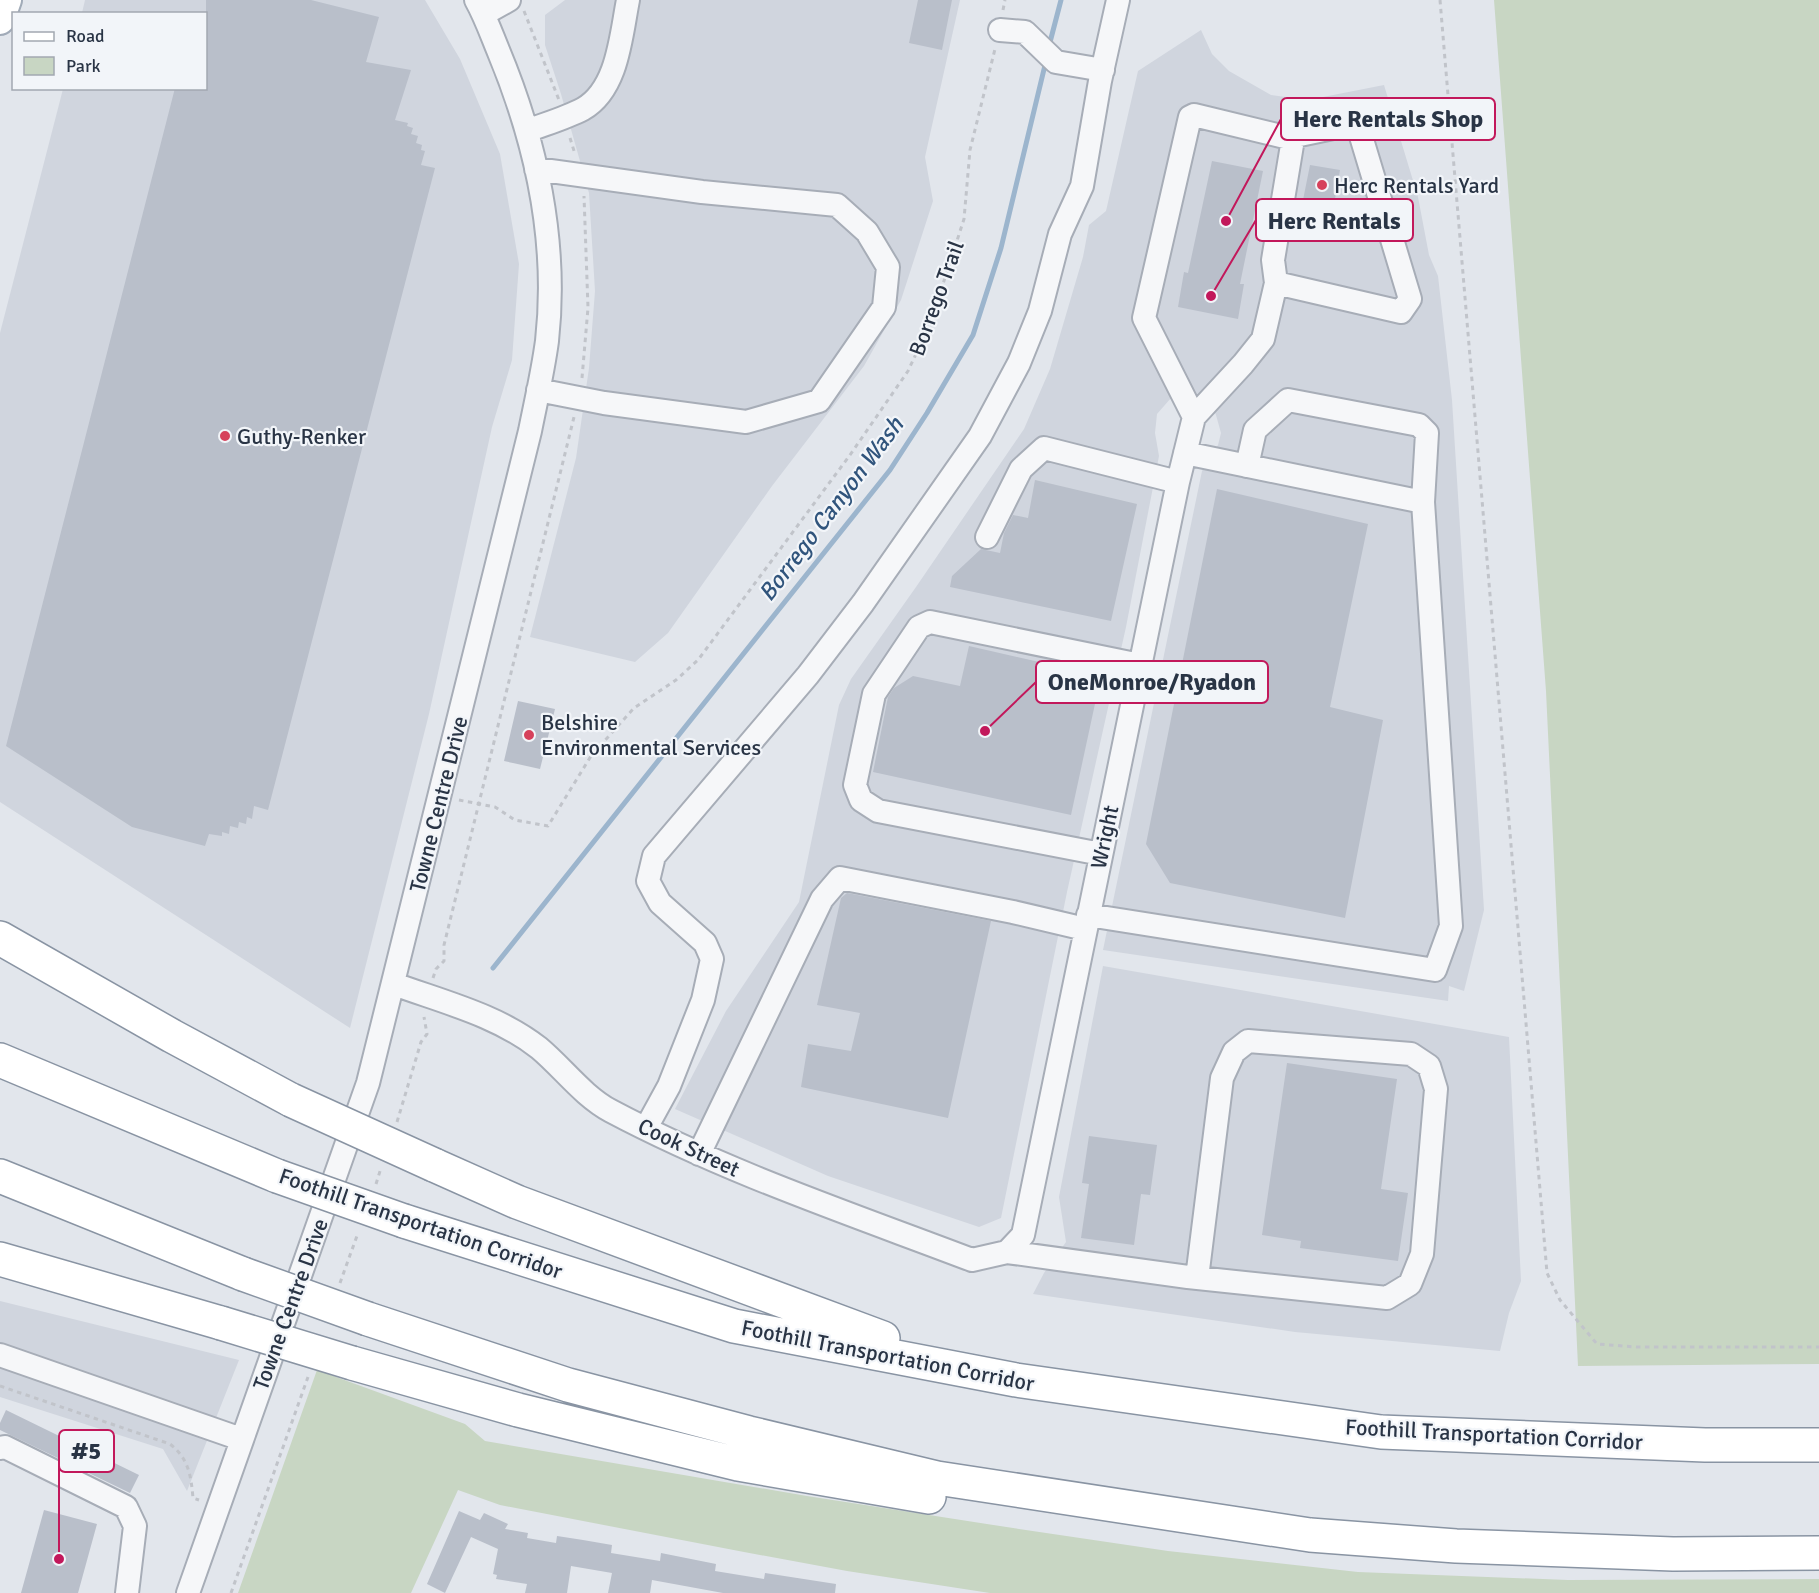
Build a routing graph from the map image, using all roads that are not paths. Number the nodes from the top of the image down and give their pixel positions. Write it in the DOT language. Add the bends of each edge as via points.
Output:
graph roads {
  1 [pos="7,0"];
  2 [pos="509,0"];
  3 [pos="628,0"];
  4 [pos="1118,0"];
  5 [pos="480,7"];
  6 [pos="0,20"];
  7 [pos="1000,30"];
  8 [pos="1103,70"];
  9 [pos="527,131"];
  10 [pos="1293,139"];
  11 [pos="536,169"];
  12 [pos="1276,283"];
  13 [pos="538,390"];
  14 [pos="1194,417"];
  15 [pos="1185,453"];
  16 [pos="1247,466"];
  17 [pos="1178,482"];
  18 [pos="1423,502"];
  19 [pos="987,537"];
  20 [pos="1140,665"];
  21 [pos="1101,854"];
  22 [pos="1087,922"];
  23 [pos="1,939"];
  24 [pos="394,984"];
  25 [pos="0,1060"];
  26 [pos="646,1128"];
  27 [pos="699,1154"];
  28 [pos="0,1176"];
  29 [pos="1007,1252"];
  30 [pos="0,1259"];
  31 [pos="1197,1278"];
  32 [pos="0,1355"];
  33 [pos="1016,1380"];
  34 [pos="241,1439"];
  35 [pos="1819,1445"];
  36 [pos="0,1448"];
  37 [pos="1310,1535"];
  38 [pos="1819,1553"];
  39 [pos="128,1593"];
  40 [pos="188,1593"];
  1 -- 6 [label="main road"];
  2 -- 5 [label="street"];
  3 -- 9 [label="street" via="612,69 600,96 584,108"];
  4 -- 8 [label="street"];
  5 -- 9 [label="street, Towne Centre Drive" via="514,88"];
  7 -- 8 [label="street" via="1024,32 1056,62"];
  8 -- 26 [label="street" via="1082,186 1060,234 1040,311 1019,363 980,436 808,675 654,856 648,881 660,903 705,943 712,959 703,1000 669,1086"];
  9 -- 11 [label="street, Towne Centre Drive"];
  10 -- 12 [label="street" via="1273,260"];
  10 -- 12 [label="street" via="1357,123 1410,299 1401,312"];
  10 -- 14 [label="street" via="1190,117 1144,318"];
  11 -- 13 [label="street, Towne Centre Drive" via="549,278 547,340"];
  11 -- 13 [label="street" via="702,192 837,205 867,232 888,267 884,307 819,401 746,422"];
  12 -- 14 [label="street" via="1263,339"];
  13 -- 24 [label="street, Towne Centre Drive"];
  14 -- 15 [label="street, Wright"];
  15 -- 16 [label="street"];
  15 -- 17 [label="street, Wright"];
  16 -- 18 [label="street"];
  16 -- 18 [label="street" via="1255,430 1287,400 1419,425 1427,433"];
  17 -- 19 [label="street" via="1044,448 1021,469"];
  17 -- 20 [label="street, Wright"];
  18 -- 22 [label="street" via="1451,926 1435,970"];
  20 -- 21 [label="street, Wright"];
  20 -- 21 [label="street" via="930,622 919,627 874,694 855,785 861,800 878,811"];
  21 -- 22 [label="street, Wright"];
  22 -- 27 [label="street" via="1013,912 840,878 822,899"];
  22 -- 29 [label="street, Wright" via="1023,1235"];
  23 -- 33 [label="highway, bridge" via="291,1100 517,1202 867,1332"];
  24 -- 26 [label="street, Cook Street" via="496,1021 538,1048 608,1109"];
  24 -- 34 [label="street, Towne Centre Drive" via="368,1083"];
  25 -- 33 [label="highway, Foothill Transportation Corridor, bridge" via="277,1176 404,1221 734,1326"];
  26 -- 27 [label="street, Cook Street"];
  27 -- 29 [label="street, Cook Street" via="972,1260"];
  28 -- 37 [label="highway, bridge" via="243,1274 568,1385 926,1476"];
  29 -- 31 [label="street"];
  30 -- 37 [label="highway, bridge" via="518,1410 738,1464 1054,1520 1148,1529"];
  31 -- 31 [label="street" via="1387,1298 1410,1284 1422,1254 1436,1089 1429,1066 1410,1054 1248,1041 1234,1052 1222,1078"];
  32 -- 34 [label="street"];
  33 -- 35 [label="highway, Foothill Transportation Corridor" via="1381,1432 1705,1445"];
  34 -- 40 [label="street, Towne Centre Drive"];
  36 -- 39 [label="street" via="5,1447 126,1507 135,1526"];
  37 -- 38 [label="highway" via="1456,1546 1672,1554"];
}
